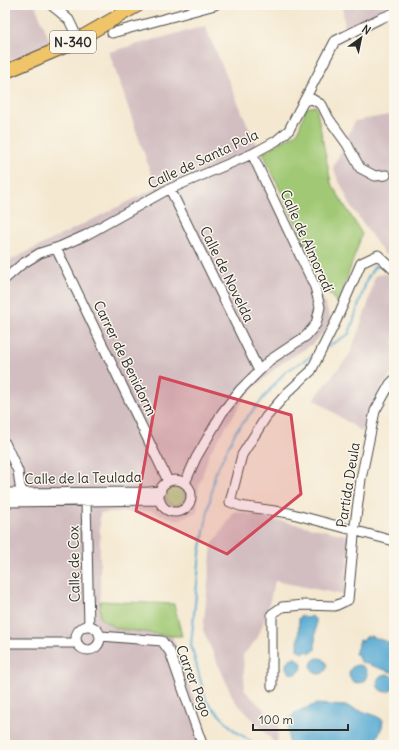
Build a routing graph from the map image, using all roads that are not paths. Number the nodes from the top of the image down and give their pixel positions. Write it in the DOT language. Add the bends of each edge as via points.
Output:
graph roads {
  1 [pos="51,5"];
  2 [pos="138,5"];
  3 [pos="215,5"];
  4 [pos="394,13"];
  5 [pos="112,33"];
  6 [pos="78,39"];
  7 [pos="5,72"];
  8 [pos="304,102"];
  9 [pos="252,154"];
  10 [pos="386,175"];
  11 [pos="170,189"];
  12 [pos="56,248"];
  13 [pos="394,270"];
  14 [pos="5,279"];
  15 [pos="259,371"];
  16 [pos="394,380"];
  17 [pos="5,443"];
  18 [pos="168,481"];
  19 [pos="185,483"];
  20 [pos="160,491"];
  21 [pos="5,493"];
  22 [pos="23,493"];
  23 [pos="160,500"];
  24 [pos="86,501"];
  25 [pos="5,502"];
  26 [pos="355,531"];
  27 [pos="394,541"];
  28 [pos="89,626"];
  29 [pos="100,636"];
  30 [pos="5,643"];
  31 [pos="77,643"];
  32 [pos="272,686"];
  33 [pos="200,745"];
  1 -- 6 [label="street" via="69,20"];
  2 -- 6 [label="highway, N-340"];
  3 -- 5 [label="street"];
  4 -- 8 [label="street, Calle de Santa Pola" via="335,41"];
  6 -- 7 [label="highway, N-340"];
  8 -- 9 [label="street, Calle de Santa Pola" via="289,130 276,141"];
  8 -- 10 [label="street" via="312,99 322,105 360,168 375,176"];
  9 -- 11 [label="street, Calle de Santa Pola"];
  9 -- 15 [label="street, Calle de Almoradí" via="315,287 320,307 316,324 306,336 270,360"];
  11 -- 12 [label="street, Calle de Santa Pola" via="86,235"];
  11 -- 15 [label="street, Calle de Novelda"];
  12 -- 14 [label="street, Calle de Santa Pola" via="40,253"];
  12 -- 18 [label="street, Carrer de Benidorm"];
  13 -- 26 [label="street" via="378,255 361,263 311,371 266,417 242,455 230,502 240,506 289,513"];
  15 -- 19 [label="street, Calle de Almoradí" via="222,413"];
  16 -- 26 [label="street, Partida Deula" via="376,411 361,479"];
  17 -- 22 [label="street" via="18,471"];
  18 -- 19 [label="street" via="177,480"];
  18 -- 20 [label="street"];
  19 -- 23 [label="street" via="191,494 186,508 171,511 162,505"];
  20 -- 22 [label="street, Calle de la Teulada"];
  20 -- 23 [label="street"];
  21 -- 22 [label="street, Calle de la Teulada"];
  23 -- 24 [label="street, Calle de la Teulada"];
  24 -- 25 [label="street, Calle de la Teulada"];
  24 -- 28 [label="street, Calle de Cox"];
  26 -- 27 [label="street"];
  26 -- 32 [label="street, Partida Deula" via="348,600 335,606 282,607 272,614"];
  28 -- 29 [label="street" via="98,630"];
  28 -- 31 [label="street" via="78,631"];
  29 -- 31 [label="street" via="99,644 90,651 83,650"];
  29 -- 33 [label="street, Carrer Pego" via="162,641 170,652 201,741"];
  30 -- 31 [label="street"];
}
